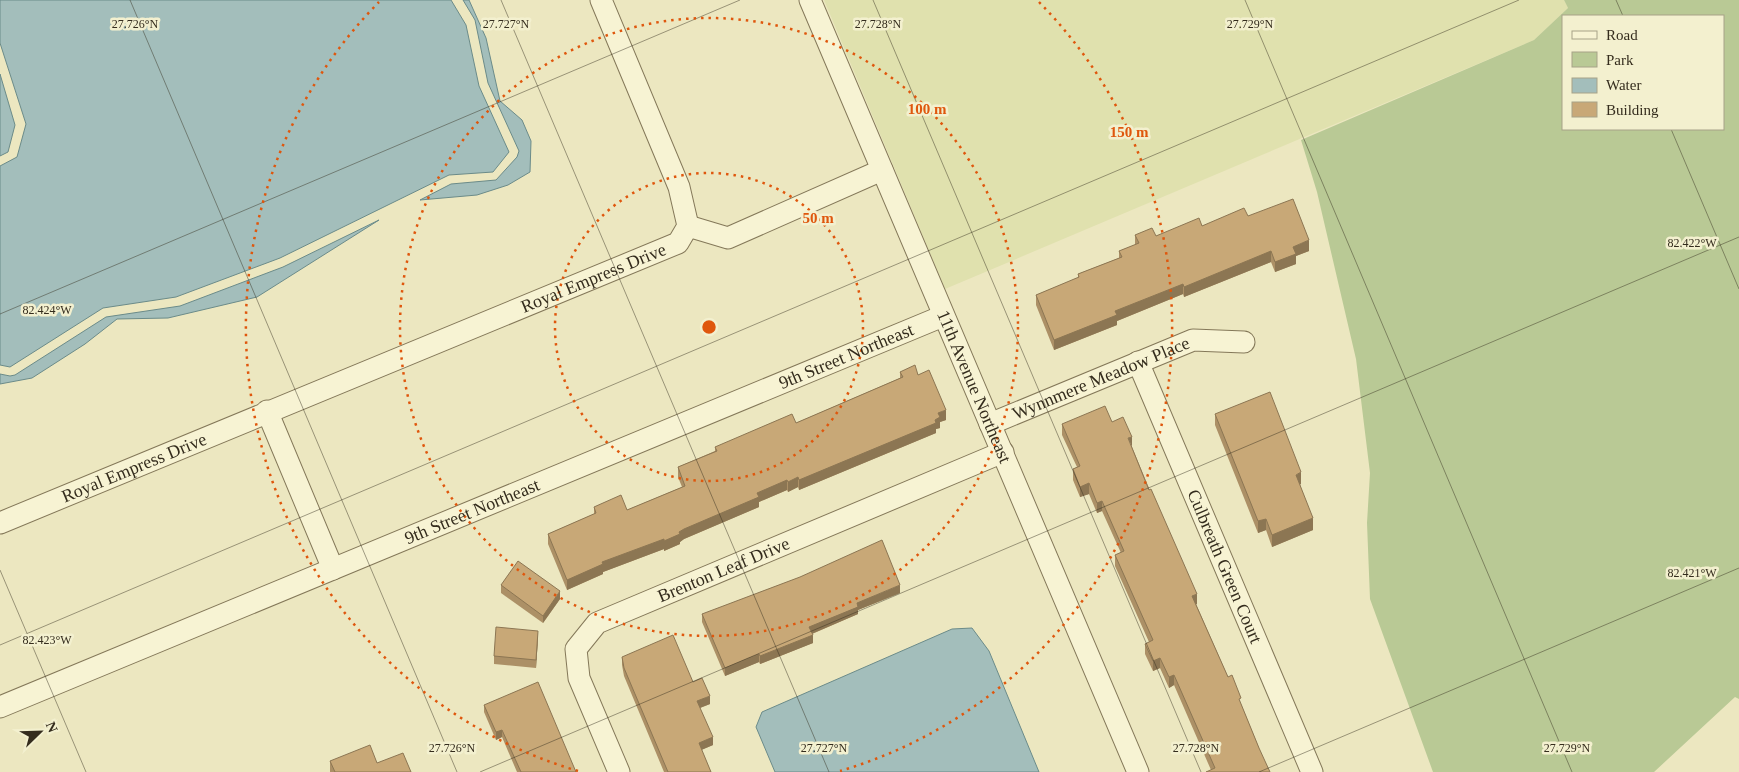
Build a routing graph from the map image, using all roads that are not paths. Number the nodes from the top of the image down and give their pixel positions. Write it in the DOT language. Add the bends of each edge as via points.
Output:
graph roads {
  1 [pos="601,0"];
  2 [pos="810,0"];
  3 [pos="882,170"];
  4 [pos="688,226"];
  5 [pos="944,316"];
  6 [pos="1244,342"];
  7 [pos="1138,362"];
  8 [pos="267,411"];
  9 [pos="990,424"];
  10 [pos="1003,452"];
  11 [pos="0,523"];
  12 [pos="333,569"];
  13 [pos="0,707"];
  14 [pos="619,772"];
  15 [pos="1138,772"];
  16 [pos="1312,772"];
  1 -- 4 [label="street" via="679,187"];
  2 -- 3 [label="street, 11th Avenue Northeast"];
  3 -- 4 [label="street" via="728,238"];
  3 -- 5 [label="street, 11th Avenue Northeast"];
  4 -- 8 [label="street, Royal Empress Drive" via="678,243"];
  5 -- 9 [label="street, 11th Avenue Northeast"];
  5 -- 12 [label="street, 9th Street Northeast"];
  6 -- 7 [label="street, Wynnmere Meadow Place" via="1193,340"];
  7 -- 9 [label="street, Wynnmere Meadow Place"];
  7 -- 16 [label="street, Culbreath Green Court"];
  8 -- 11 [label="street, Royal Empress Drive"];
  8 -- 12 [label="street"];
  9 -- 10 [label="street, 11th Avenue Northeast"];
  10 -- 14 [label="street, Brenton Leaf Drive" via="597,623 576,649 579,678"];
  10 -- 15 [label="street, 11th Avenue Northeast"];
  12 -- 13 [label="street, 9th Street Northeast"];
}
